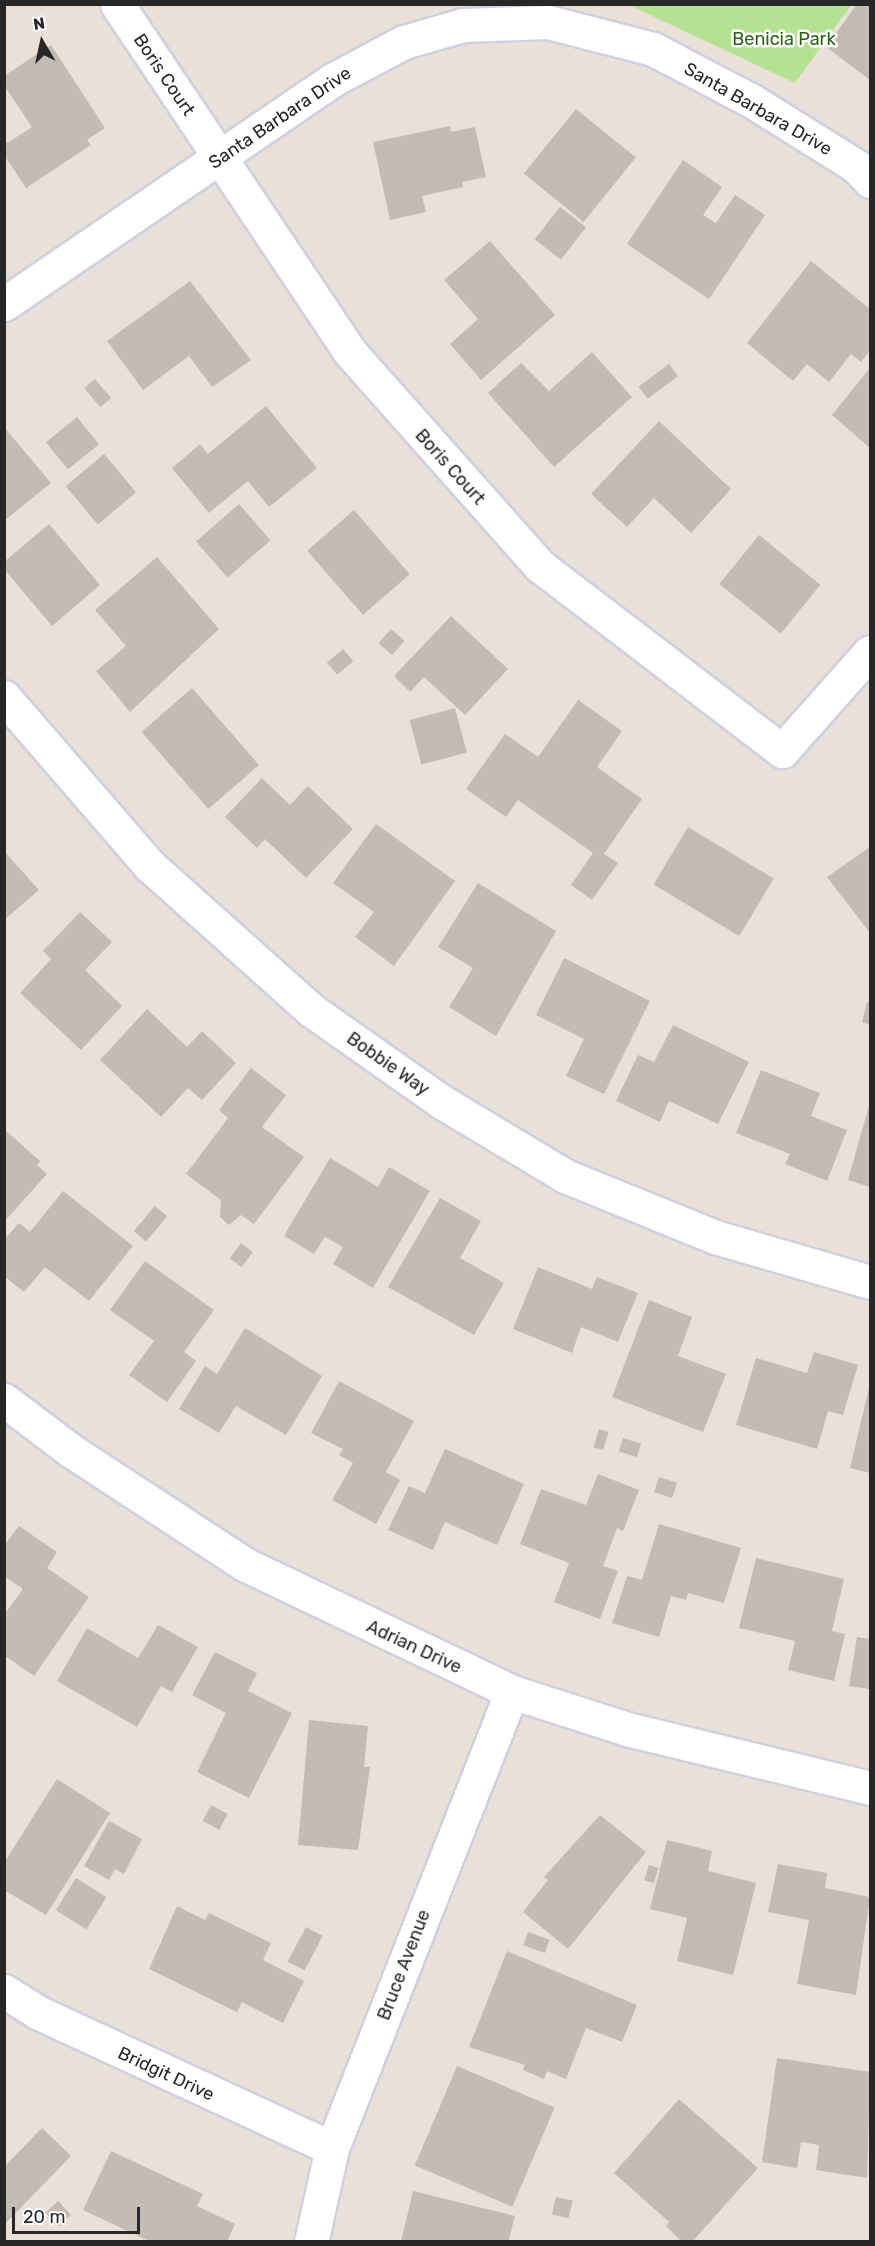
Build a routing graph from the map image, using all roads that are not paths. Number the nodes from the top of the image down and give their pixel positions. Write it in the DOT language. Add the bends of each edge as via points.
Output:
graph roads {
  1 [pos="117,4"];
  2 [pos="220,158"];
  3 [pos="870,181"];
  4 [pos="4,304"];
  5 [pos="870,652"];
  6 [pos="4,697"];
  7 [pos="870,1282"];
  8 [pos="4,1400"];
  9 [pos="512,1692"];
  10 [pos="870,1788"];
  11 [pos="4,1991"];
  12 [pos="332,2148"];
  13 [pos="310,2241"];
  1 -- 2 [label="street, Boris Court"];
  2 -- 3 [label="street, Santa Barbara Drive" via="334,79 404,42 463,25 548,22 653,49 752,101 856,166"];
  2 -- 4 [label="street, Santa Barbara Drive"];
  2 -- 5 [label="street, Boris Court" via="349,351 540,566 782,751"];
  6 -- 7 [label="street, Bobbie Way" via="149,865 311,1010 442,1102 565,1176 715,1236"];
  8 -- 9 [label="street, Adrian Drive" via="70,1450 244,1564"];
  9 -- 10 [label="street, Adrian Drive" via="638,1731"];
  9 -- 12 [label="street, Bruce Avenue"];
  11 -- 12 [label="street, Bridgit Drive" via="37,2012"];
  12 -- 13 [label="street, Bruce Avenue"];
}
